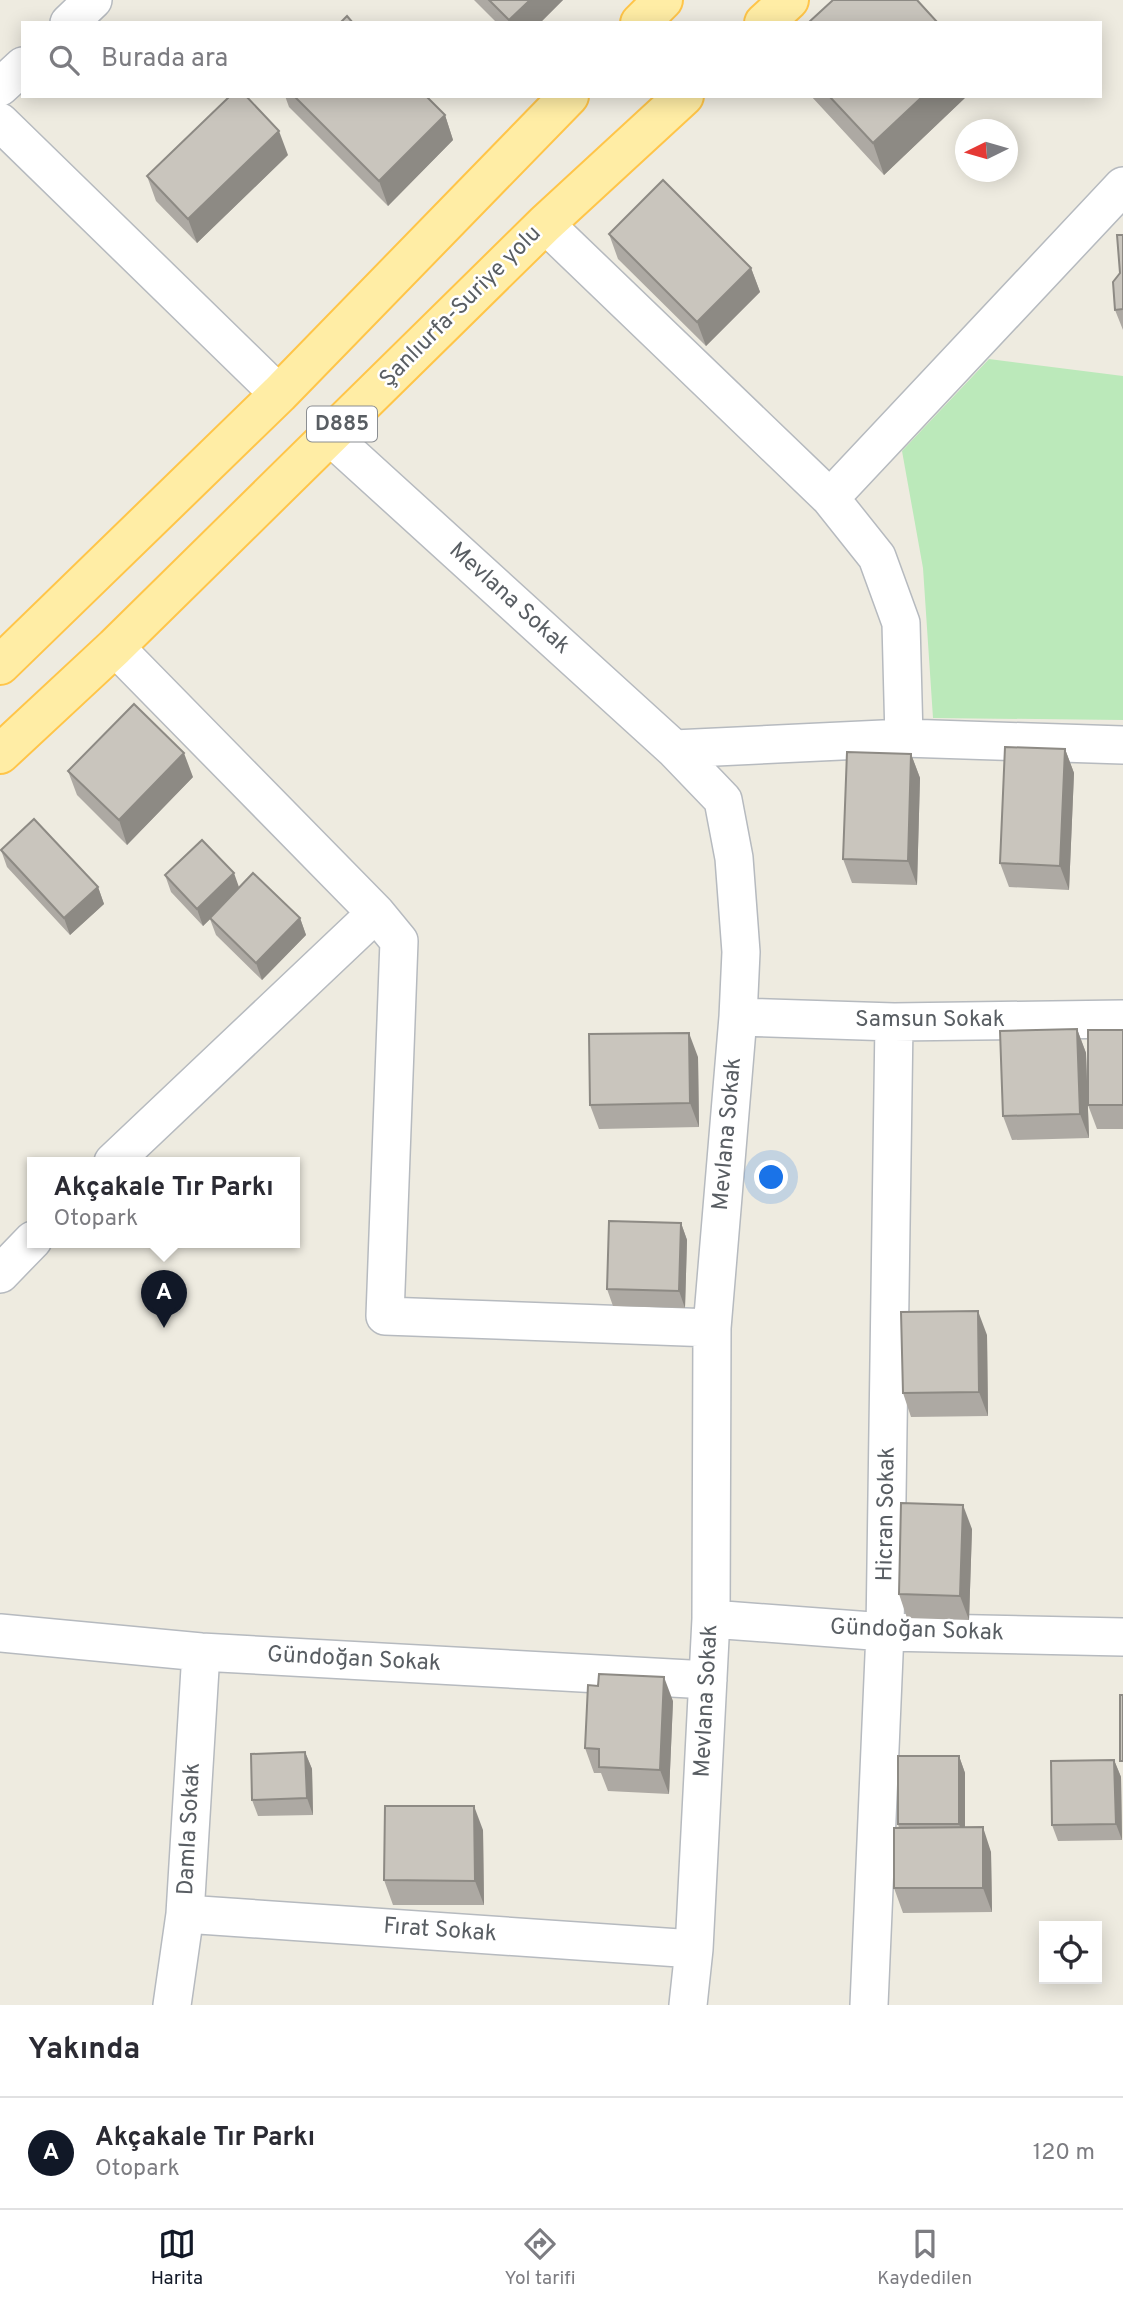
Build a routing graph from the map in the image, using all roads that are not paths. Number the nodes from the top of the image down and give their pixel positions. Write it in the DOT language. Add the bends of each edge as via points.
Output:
graph roads {
  1 [pos="93,0"];
  2 [pos="663,0"];
  3 [pos="789,0"];
  4 [pos="71,21"];
  5 [pos="642,21"];
  6 [pos="766,21"];
  7 [pos="21,67"];
  8 [pos="0,87"];
  9 [pos="567,98"];
  10 [pos="682,98"];
  11 [pos="0,122"];
  12 [pos="1123,186"];
  13 [pos="545,224"];
  14 [pos="279,394"];
  15 [pos="330,436"];
  16 [pos="830,498"];
  17 [pos="115,647"];
  18 [pos="0,665"];
  19 [pos="904,738"];
  20 [pos="1123,745"];
  21 [pos="674,749"];
  22 [pos="0,754"];
  23 [pos="376,913"];
  24 [pos="738,1017"];
  25 [pos="1123,1019"];
  26 [pos="894,1022"];
  27 [pos="118,1157"];
  28 [pos="27,1246"];
  29 [pos="0,1274"];
  30 [pos="712,1328"];
  31 [pos="711,1619"];
  32 [pos="885,1632"];
  33 [pos="0,1633"];
  34 [pos="1123,1637"];
  35 [pos="201,1652"];
  36 [pos="708,1680"];
  37 [pos="185,1914"];
  38 [pos="694,1949"];
  39 [pos="172,2005"];
  40 [pos="688,2005"];
  41 [pos="869,2005"];
  1 -- 4 [label="street"];
  2 -- 5 [label="main road"];
  3 -- 6 [label="main road"];
  7 -- 8 [label="street"];
  9 -- 14 [label="main road, D885"];
  10 -- 13 [label="main road, Şanlıurfa-Suriye yolu / D885"];
  11 -- 14 [label="street"];
  12 -- 16 [label="street"];
  13 -- 15 [label="main road, Şanlıurfa-Suriye yolu / D885"];
  13 -- 16 [label="street"];
  14 -- 18 [label="main road, D885"];
  15 -- 17 [label="main road, Şanlıurfa-Suriye yolu / D885"];
  15 -- 21 [label="street, Mevlana Sokak"];
  16 -- 19 [label="street" via="877,557 901,623"];
  17 -- 22 [label="main road, Şanlıurfa-Suriye yolu / D885"];
  17 -- 23 [label="street"];
  19 -- 20 [label="street"];
  19 -- 21 [label="street"];
  21 -- 24 [label="street, Mevlana Sokak" via="723,800 734,858 740,939"];
  23 -- 27 [label="street"];
  23 -- 30 [label="street" via="399,941 386,1316"];
  24 -- 26 [label="street, Samsun Sokak"];
  24 -- 30 [label="street, Mevlana Sokak"];
  25 -- 26 [label="street, Samsun Sokak"];
  26 -- 32 [label="street, Hicran Sokak"];
  28 -- 29 [label="street"];
  30 -- 31 [label="street, Mevlana Sokak"];
  31 -- 32 [label="street, Gündoğan Sokak"];
  31 -- 36 [label="street, Mevlana Sokak"];
  32 -- 34 [label="street, Gündoğan Sokak"];
  32 -- 41 [label="street, Hicran Sokak"];
  33 -- 35 [label="street, Gündoğan Sokak"];
  35 -- 36 [label="street, Gündoğan Sokak"];
  35 -- 37 [label="street, Damla Sokak"];
  36 -- 38 [label="street, Mevlana Sokak"];
  37 -- 38 [label="street, Fırat Sokak"];
  37 -- 39 [label="street, Damla Sokak"];
  38 -- 40 [label="street, Mevlana Sokak"];
}
